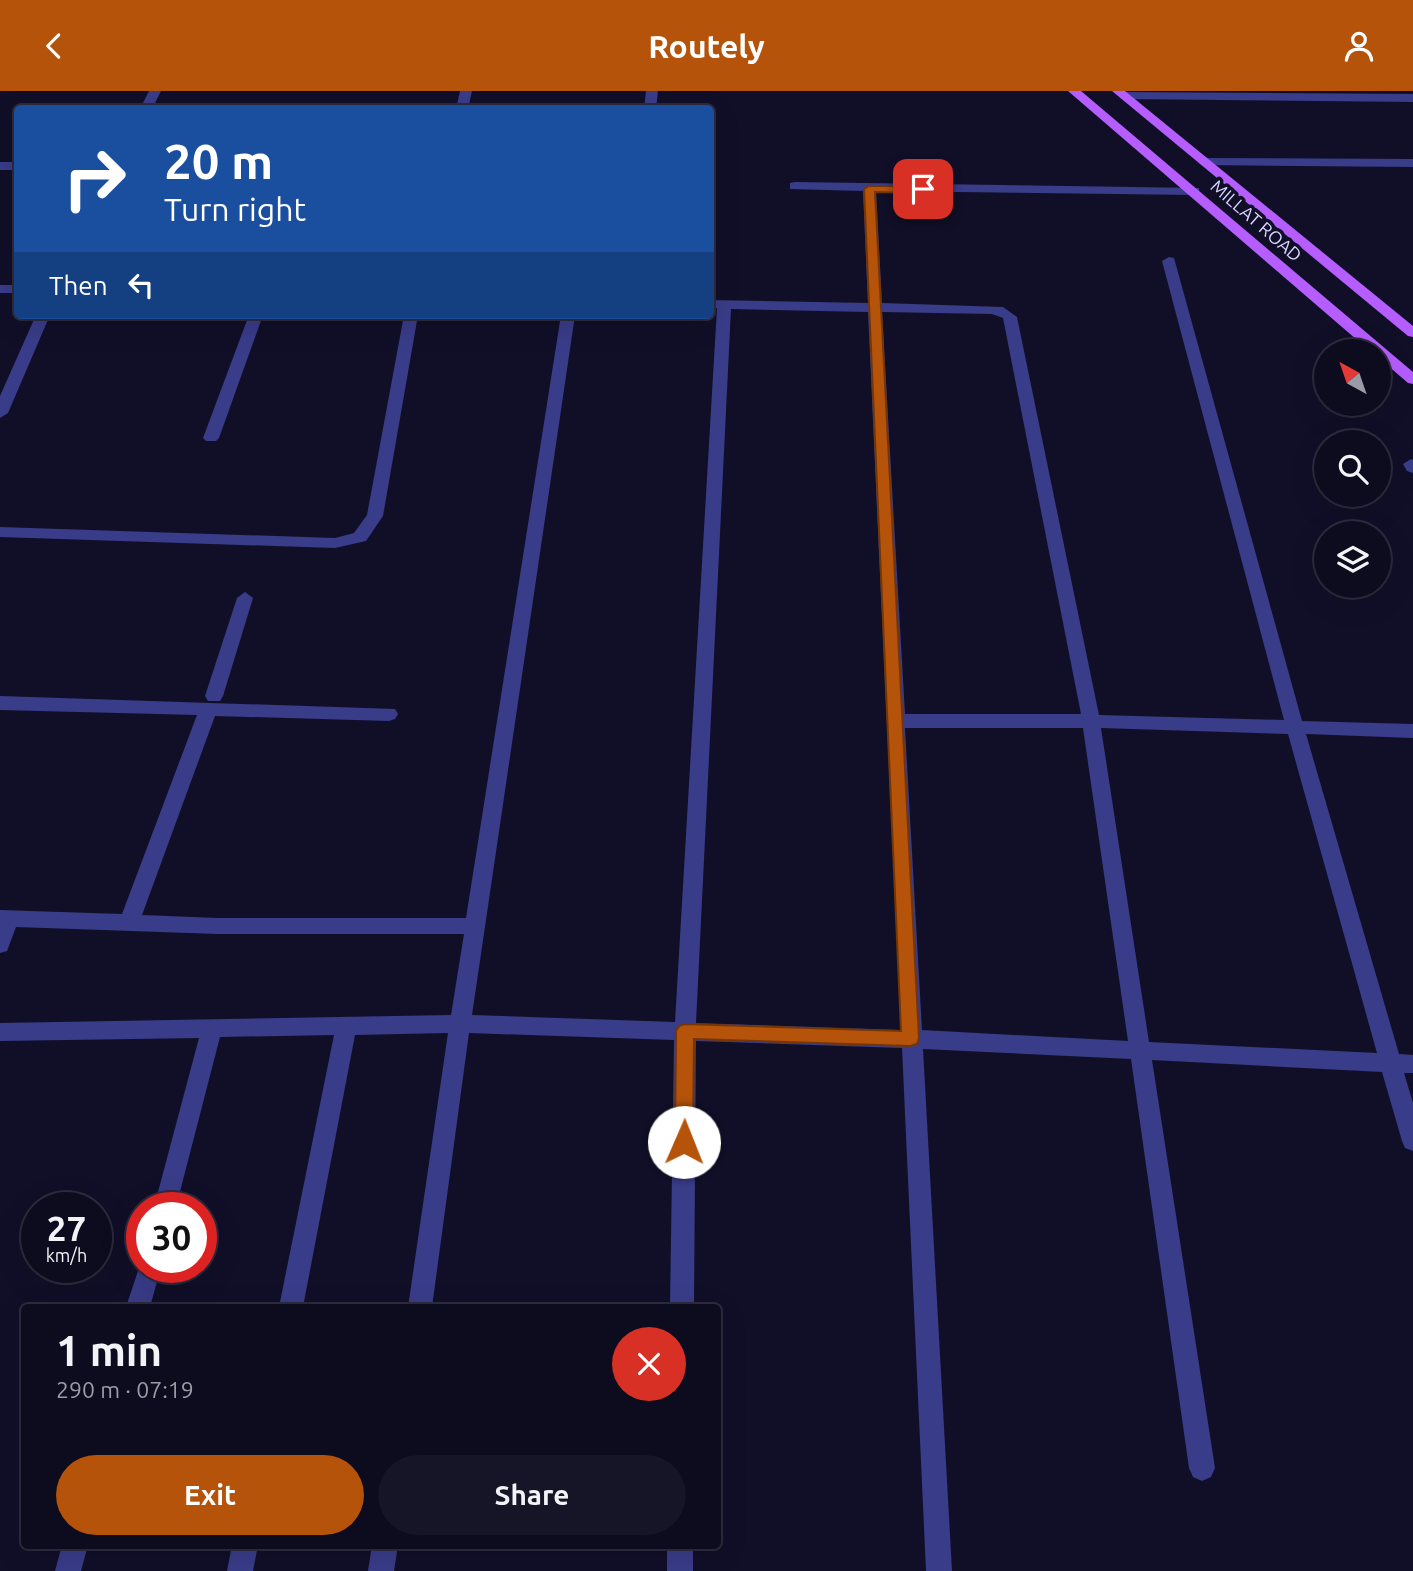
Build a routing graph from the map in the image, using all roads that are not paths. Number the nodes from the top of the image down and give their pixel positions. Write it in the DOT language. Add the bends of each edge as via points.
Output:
graph roads {
  1 [pos="1074,91"];
  2 [pos="1121,94"];
  3 [pos="1413,98"];
  4 [pos="1205,162"];
  5 [pos="1413,163"];
  6 [pos="796,186"];
  7 [pos="869,189"];
  8 [pos="1194,191"];
  9 [pos="1169,261"];
  10 [pos="717,304"];
  11 [pos="876,309"];
  12 [pos="41,319"];
  13 [pos="255,319"];
  14 [pos="410,319"];
  15 [pos="567,319"];
  16 [pos="1413,333"];
  17 [pos="1413,380"];
  18 [pos="0,413"];
  19 [pos="211,438"];
  20 [pos="0,532"];
  21 [pos="245,598"];
  22 [pos="0,703"];
  23 [pos="211,703"];
  24 [pos="389,714"];
  25 [pos="896,721"];
  26 [pos="1091,721"];
  27 [pos="1295,729"];
  28 [pos="1413,731"];
  29 [pos="5,918"];
  30 [pos="129,923"];
  31 [pos="476,926"];
  32 [pos="0,945"];
  33 [pos="460,1024"];
  34 [pos="212,1027"];
  35 [pos="346,1027"];
  36 [pos="685,1031"];
  37 [pos="0,1032"];
  38 [pos="910,1038"];
  39 [pos="1141,1051"];
  40 [pos="1402,1064"];
  41 [pos="1413,1141"];
  42 [pos="169,1192"];
  43 [pos="145,1283"];
  44 [pos="139,1304"];
  45 [pos="292,1304"];
  46 [pos="420,1304"];
  47 [pos="682,1304"];
  48 [pos="1202,1468"];
  49 [pos="74,1549"];
  50 [pos="244,1549"];
  51 [pos="384,1549"];
  52 [pos="680,1549"];
  53 [pos="68,1571"];
  54 [pos="240,1571"];
  55 [pos="381,1571"];
  56 [pos="680,1571"];
  57 [pos="939,1571"];
  1 -- 8 [label="main road, MILLAT ROAD"];
  2 -- 3 [label="street"];
  2 -- 4 [label="main road, MILLAT ROAD"];
  4 -- 5 [label="street"];
  4 -- 16 [label="main road, MILLAT ROAD"];
  6 -- 7 [label="street"];
  7 -- 8 [label="street"];
  7 -- 11 [label="street"];
  8 -- 17 [label="main road, MILLAT ROAD"];
  9 -- 27 [label="street"];
  10 -- 11 [label="street"];
  10 -- 36 [label="street"];
  11 -- 25 [label="street"];
  11 -- 26 [label="street" via="992,310 1010,317"];
  12 -- 18 [label="street"];
  13 -- 19 [label="street"];
  14 -- 20 [label="street" via="375,516 360,537 335,543"];
  15 -- 31 [label="street"];
  21 -- 23 [label="street"];
  22 -- 23 [label="street"];
  23 -- 24 [label="street"];
  23 -- 30 [label="street"];
  25 -- 26 [label="street"];
  25 -- 38 [label="street"];
  26 -- 27 [label="street"];
  26 -- 39 [label="street"];
  27 -- 28 [label="street"];
  27 -- 40 [label="street"];
  29 -- 30 [label="street"];
  29 -- 32 [label="street"];
  30 -- 31 [label="street"];
  31 -- 33 [label="street"];
  33 -- 35 [label="street"];
  33 -- 36 [label="street"];
  33 -- 46 [label="street"];
  34 -- 35 [label="street"];
  34 -- 37 [label="street"];
  34 -- 42 [label="street"];
  35 -- 45 [label="street"];
  36 -- 38 [label="street"];
  36 -- 47 [label="street"];
  38 -- 39 [label="street"];
  38 -- 57 [label="street"];
  39 -- 40 [label="street"];
  39 -- 48 [label="street"];
  40 -- 41 [label="street"];
  43 -- 44 [label="street"];
  49 -- 53 [label="street"];
  50 -- 54 [label="street"];
  51 -- 55 [label="street"];
  52 -- 56 [label="street"];
}
